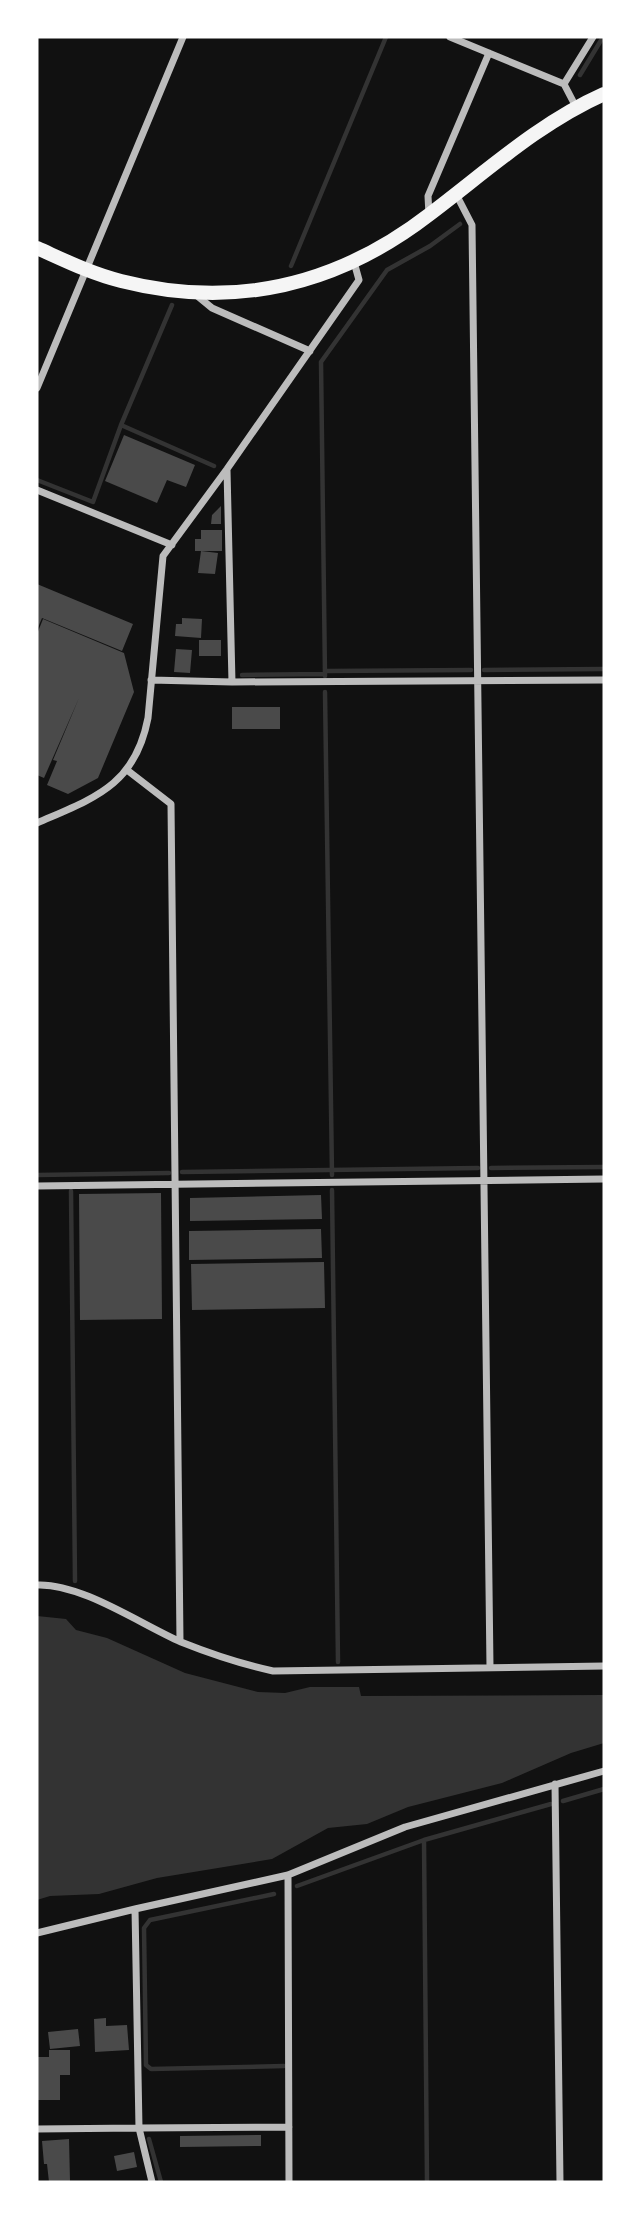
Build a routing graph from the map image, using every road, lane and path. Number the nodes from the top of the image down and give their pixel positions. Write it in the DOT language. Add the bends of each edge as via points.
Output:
graph roads {
  1 [pos="183,37"];
  2 [pos="450,37"];
  3 [pos="593,37"];
  4 [pos="489,53"];
  5 [pos="565,84"];
  6 [pos="604,94"];
  7 [pos="576,107"];
  8 [pos="456,194"];
  9 [pos="429,215"];
  10 [pos="37,248"];
  11 [pos="355,262"];
  12 [pos="87,270"];
  13 [pos="195,293"];
  14 [pos="310,351"];
  15 [pos="37,388"];
  16 [pos="228,469"];
  17 [pos="37,491"];
  18 [pos="172,545"];
  19 [pos="151,680"];
  20 [pos="604,680"];
  21 [pos="478,681"];
  22 [pos="232,682"];
  23 [pos="127,769"];
  24 [pos="37,823"];
  25 [pos="604,1179"];
  26 [pos="484,1181"];
  27 [pos="175,1184"];
  28 [pos="37,1186"];
  29 [pos="37,1585"];
  30 [pos="180,1641"];
  31 [pos="604,1666"];
  32 [pos="490,1668"];
  33 [pos="604,1771"];
  34 [pos="555,1784"];
  35 [pos="288,1875"];
  36 [pos="135,1909"];
  37 [pos="37,1933"];
  38 [pos="289,2127"];
  39 [pos="139,2128"];
  40 [pos="37,2129"];
  41 [pos="152,2182"];
  42 [pos="289,2182"];
  43 [pos="559,2182"];
  1 -- 12 [label="street"];
  2 -- 4 [label="street"];
  3 -- 5 [label="street"];
  4 -- 5 [label="street"];
  4 -- 9 [label="street" via="428,196"];
  5 -- 7 [label="street"];
  6 -- 7 [label="main road"];
  7 -- 8 [label="main road"];
  8 -- 9 [label="main road"];
  8 -- 21 [label="street" via="472,225"];
  9 -- 11 [label="main road" via="395,241"];
  10 -- 12 [label="main road"];
  11 -- 13 [label="main road" via="266,289"];
  11 -- 14 [label="street" via="359,280"];
  12 -- 13 [label="main road" via="128,283"];
  12 -- 15 [label="street"];
  13 -- 14 [label="street" via="212,308"];
  14 -- 16 [label="street"];
  16 -- 18 [label="street"];
  16 -- 22 [label="street"];
  17 -- 18 [label="street"];
  18 -- 19 [label="street" via="163,556"];
  19 -- 22 [label="street"];
  19 -- 23 [label="street" via="144,736"];
  20 -- 21 [label="street"];
  21 -- 22 [label="street"];
  21 -- 26 [label="street"];
  23 -- 24 [label="street" via="96,797"];
  23 -- 27 [label="street" via="171,804"];
  25 -- 26 [label="street"];
  26 -- 27 [label="street"];
  26 -- 32 [label="street"];
  27 -- 28 [label="street"];
  27 -- 30 [label="street"];
  29 -- 30 [label="street" via="83,1595"];
  30 -- 32 [label="street" via="273,1671"];
  31 -- 32 [label="street"];
  33 -- 34 [label="street"];
  34 -- 35 [label="street" via="405,1827"];
  34 -- 43 [label="street"];
  35 -- 36 [label="street"];
  35 -- 38 [label="street"];
  36 -- 37 [label="street"];
  36 -- 39 [label="street"];
  38 -- 39 [label="street"];
  38 -- 42 [label="street"];
  39 -- 40 [label="street"];
  39 -- 41 [label="street"];
}
